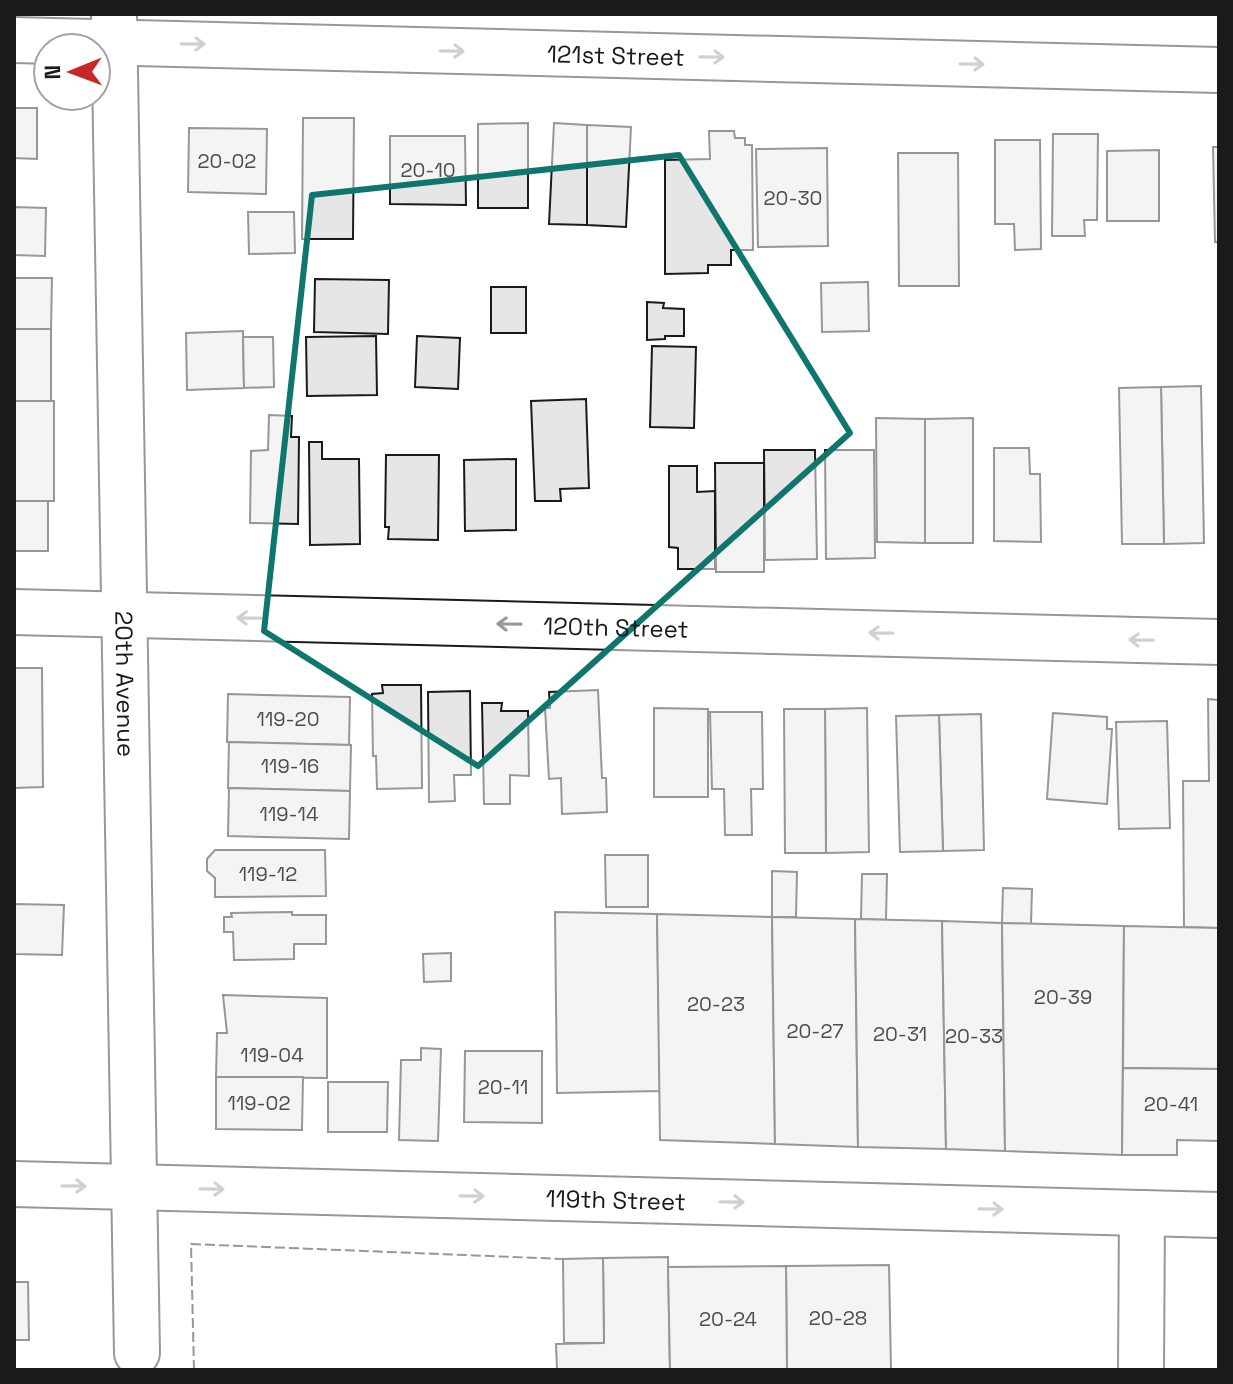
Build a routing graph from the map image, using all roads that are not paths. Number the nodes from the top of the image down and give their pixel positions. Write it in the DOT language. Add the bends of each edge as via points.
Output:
graph roads {
  1 [pos="114,28"];
  2 [pos="14,40"];
  3 [pos="1219,70"];
  4 [pos="14,612"];
  5 [pos="124,614"];
  6 [pos="1219,642"];
  7 [pos="14,1184"];
  8 [pos="134,1187"];
  9 [pos="1142,1213"];
  10 [pos="1219,1215"];
  11 [pos="137,1353"];
  12 [pos="1141,1370"];
  1 -- 2 [label="street, 121st Street"];
  1 -- 3 [label="street, 121st Street, one-way"];
  1 -- 5 [label="street, 20th Avenue"];
  4 -- 5 [label="street, 120th Street"];
  6 -- 5 [label="street, 120th Street, one-way"];
  5 -- 8 [label="street, 20th Avenue"];
  7 -- 8 [label="street, 119th Street, one-way"];
  8 -- 9 [label="street, 119th Street, one-way"];
  8 -- 11 [label="street, 20th Avenue"];
  9 -- 10 [label="street, 119th Street"];
  9 -- 12 [label="street"];
}
